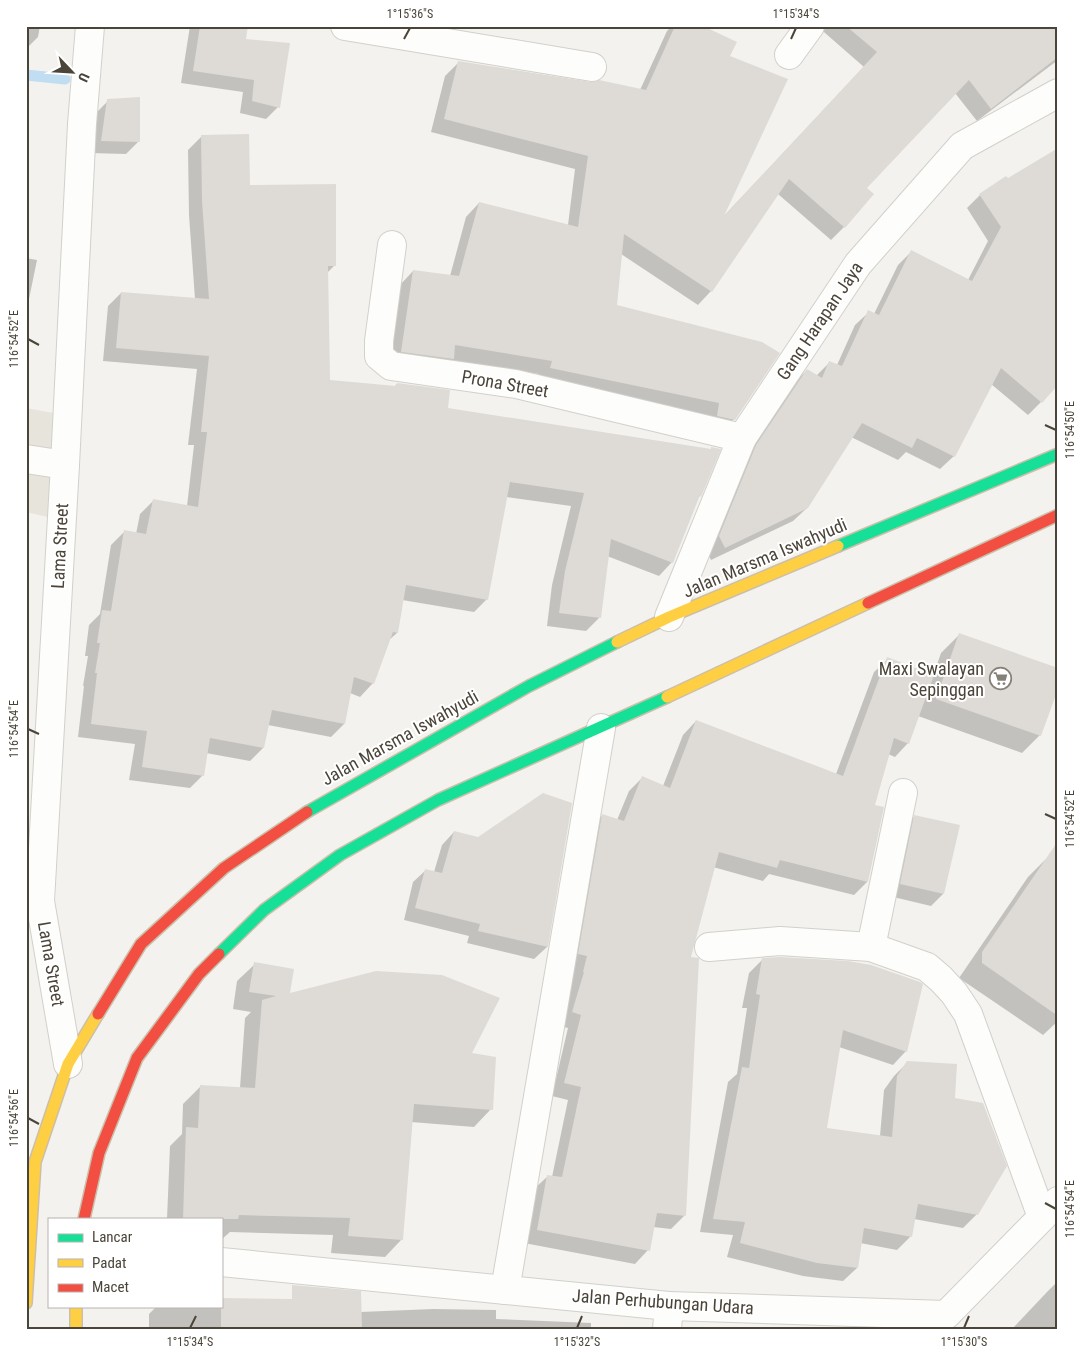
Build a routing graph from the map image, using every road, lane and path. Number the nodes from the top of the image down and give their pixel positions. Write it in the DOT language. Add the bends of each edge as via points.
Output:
graph roads {
  1 [pos="345,26"];
  2 [pos="810,26"];
  3 [pos="90,38"];
  4 [pos="789,55"];
  5 [pos="592,67"];
  6 [pos="1058,93"];
  7 [pos="392,245"];
  8 [pos="742,438"];
  9 [pos="1058,454"];
  10 [pos="26,459"];
  11 [pos="65,465"];
  12 [pos="1058,516"];
  13 [pos="669,617"];
  14 [pos="601,728"];
  15 [pos="904,793"];
  16 [pos="708,947"];
  17 [pos="871,947"];
  18 [pos="68,1064"];
  19 [pos="1050,1209"];
  20 [pos="84,1218"];
  21 [pos="222,1262"];
  22 [pos="505,1290"];
  23 [pos="26,1303"];
  24 [pos="76,1308"];
  25 [pos="668,1317"];
  26 [pos="945,1322"];
  27 [pos="76,1329"];
  1 -- 5 [label="street"];
  2 -- 4 [label="street"];
  3 -- 11 [label="street, Lama Street" via="82,124"];
  6 -- 8 [label="street, Gang Harapan Jaya" via="962,146 858,264"];
  7 -- 8 [label="street, Prona Street" via="379,341 379,356 391,366 516,384"];
  8 -- 13 [label="street, Gang Harapan Jaya"];
  9 -- 13 [label="highway, Jalan Marsma Iswahyudi"];
  10 -- 11 [label="street"];
  11 -- 18 [label="street, Lama Street" via="40,901"];
  12 -- 14 [label="highway"];
  13 -- 18 [label="highway, Jalan Marsma Iswahyudi" via="529,686 385,766 314,807 224,868 141,944"];
  14 -- 20 [label="highway" via="438,800 340,855 264,910 199,974 137,1058 99,1152"];
  14 -- 22 [label="street"];
  15 -- 17 [label="street"];
  16 -- 17 [label="street" via="780,940"];
  17 -- 19 [label="street" via="927,967 954,993 968,1014"];
  18 -- 23 [label="highway, Jalan Marsma Iswahyudi" via="35,1162"];
  19 -- 26 [label="street, Jalan Perhubungan Udara"];
  21 -- 22 [label="street, Jalan Perhubungan Udara"];
  22 -- 25 [label="street, Jalan Perhubungan Udara"];
  24 -- 27 [label="highway"];
  25 -- 26 [label="street, Jalan Perhubungan Udara"];
}
